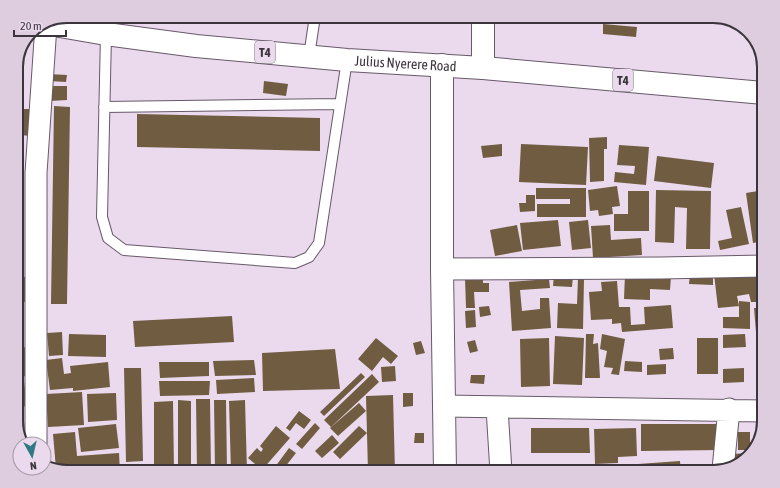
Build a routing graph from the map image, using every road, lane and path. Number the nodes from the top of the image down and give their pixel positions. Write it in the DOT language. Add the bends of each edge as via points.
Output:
graph roads {
  1 [pos="314,23"];
  2 [pos="483,23"];
  3 [pos="54,25"];
  4 [pos="47,28"];
  5 [pos="106,34"];
  6 [pos="310,56"];
  7 [pos="347,60"];
  8 [pos="442,65"];
  9 [pos="483,68"];
  10 [pos="757,92"];
  11 [pos="340,104"];
  12 [pos="104,107"];
  13 [pos="757,266"];
  14 [pos="442,268"];
  15 [pos="444,406"];
  16 [pos="497,408"];
  17 [pos="729,409"];
  18 [pos="757,411"];
  19 [pos="36,436"];
  20 [pos="724,463"];
  21 [pos="445,465"];
  22 [pos="501,465"];
  1 -- 6 [label="lane"];
  2 -- 9 [label="main road"];
  3 -- 5 [label="main road, Julius Nyerere Road / T4"];
  4 -- 19 [label="street" via="36,173"];
  5 -- 6 [label="main road, Julius Nyerere Road / T4" via="196,46"];
  5 -- 12 [label="lane"];
  6 -- 7 [label="main road, Julius Nyerere Road / T4"];
  7 -- 8 [label="main road, Julius Nyerere Road / T4"];
  7 -- 11 [label="lane"];
  8 -- 9 [label="main road, Julius Nyerere Road / T4"];
  8 -- 14 [label="main road"];
  9 -- 10 [label="main road, Julius Nyerere Road / T4"];
  11 -- 12 [label="lane"];
  11 -- 12 [label="lane" via="319,243 309,257 295,263 124,250 108,238 102,217"];
  13 -- 14 [label="street"];
  14 -- 15 [label="main road"];
  15 -- 16 [label="street"];
  15 -- 21 [label="main road"];
  16 -- 17 [label="street"];
  16 -- 22 [label="street"];
  17 -- 18 [label="street"];
  17 -- 20 [label="street"];
}
